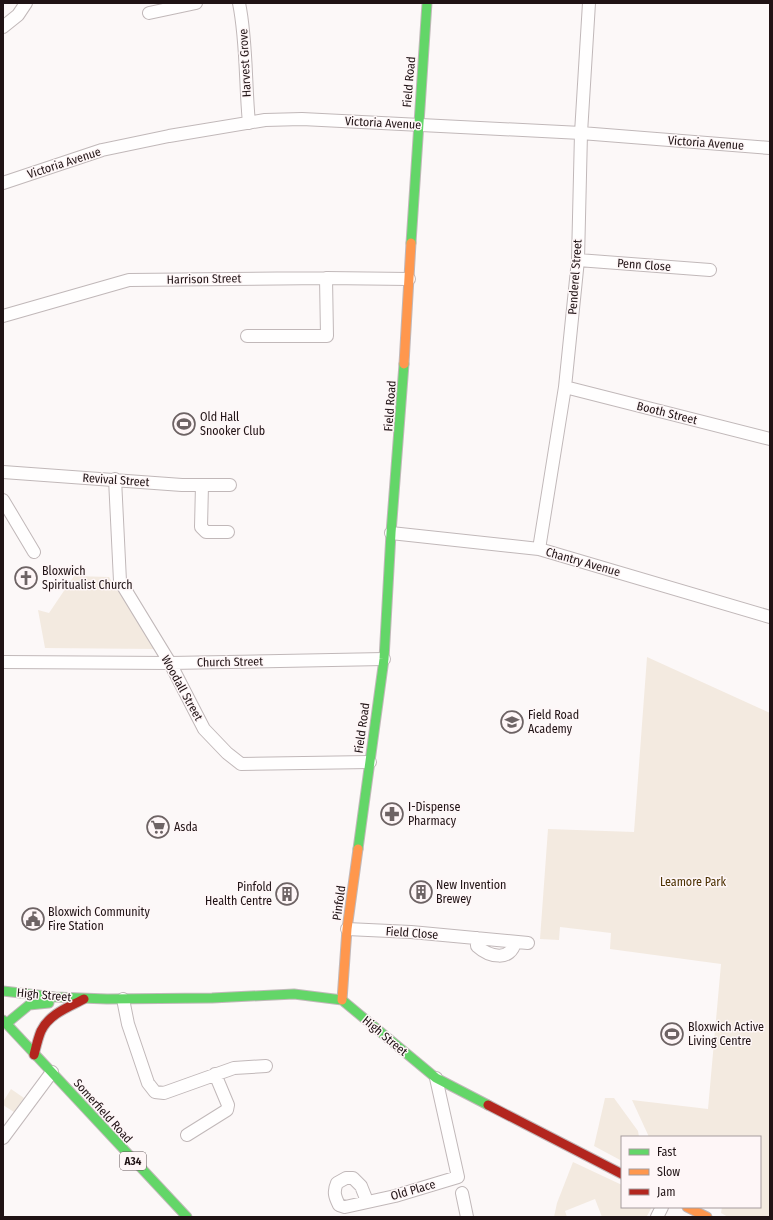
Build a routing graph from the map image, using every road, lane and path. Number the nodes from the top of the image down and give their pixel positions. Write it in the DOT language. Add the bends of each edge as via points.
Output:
graph roads {
  1 [pos="26,3"];
  2 [pos="196,3"];
  3 [pos="239,3"];
  4 [pos="427,3"];
  5 [pos="589,3"];
  6 [pos="149,13"];
  7 [pos="3,27"];
  8 [pos="249,123"];
  9 [pos="418,125"];
  10 [pos="581,133"];
  11 [pos="770,148"];
  12 [pos="3,183"];
  13 [pos="578,260"];
  14 [pos="710,270"];
  15 [pos="326,278"];
  16 [pos="409,279"];
  17 [pos="3,316"];
  18 [pos="247,336"];
  19 [pos="565,387"];
  20 [pos="770,439"];
  21 [pos="3,472"];
  22 [pos="115,479"];
  23 [pos="230,485"];
  24 [pos="202,486"];
  25 [pos="3,500"];
  26 [pos="228,532"];
  27 [pos="391,533"];
  28 [pos="539,549"];
  29 [pos="34,552"];
  30 [pos="770,617"];
  31 [pos="384,659"];
  32 [pos="3,662"];
  33 [pos="170,663"];
  34 [pos="370,762"];
  35 [pos="364,809"];
  36 [pos="347,929"];
  37 [pos="477,938"];
  38 [pos="515,942"];
  39 [pos="528,943"];
  40 [pos="3,991"];
  41 [pos="84,999"];
  42 [pos="123,999"];
  43 [pos="342,1000"];
  44 [pos="5,1022"];
  45 [pos="34,1055"];
  46 [pos="266,1066"];
  47 [pos="52,1072"];
  48 [pos="215,1074"];
  49 [pos="436,1078"];
  50 [pos="187,1135"];
  51 [pos="3,1138"];
  52 [pos="621,1173"];
  53 [pos="462,1193"];
  54 [pos="367,1201"];
  55 [pos="662,1208"];
  56 [pos="689,1208"];
  57 [pos="187,1217"];
  58 [pos="468,1217"];
  59 [pos="657,1217"];
  60 [pos="707,1217"];
  1 -- 7 [label="street" via="18,15"];
  2 -- 6 [label="street"];
  3 -- 8 [label="street, Harvest Grove" via="243,25"];
  4 -- 9 [label="main road, Field Road"];
  5 -- 10 [label="street, Penderel Street"];
  8 -- 9 [label="street, Victoria Avenue" via="302,119"];
  8 -- 12 [label="street, Victoria Avenue" via="102,150"];
  9 -- 10 [label="street, Victoria Avenue"];
  9 -- 16 [label="main road, Field Road"];
  10 -- 11 [label="street, Victoria Avenue"];
  10 -- 13 [label="street, Penderel Street"];
  13 -- 14 [label="street, Penn Close"];
  13 -- 19 [label="street, Penderel Street"];
  15 -- 16 [label="street, Harrison Street"];
  15 -- 17 [label="street, Harrison Street" via="129,280"];
  15 -- 18 [label="street" via="328,336"];
  16 -- 27 [label="main road, Field Road" via="401,422"];
  19 -- 20 [label="street, Booth Street"];
  19 -- 28 [label="street, Penderel Street"];
  21 -- 22 [label="street, Revival Street"];
  22 -- 24 [label="street, Revival Street"];
  22 -- 33 [label="street, Woodall Street" via="120,581"];
  23 -- 24 [label="street, Revival Street"];
  24 -- 26 [label="street" via="200,527 206,532"];
  25 -- 29 [label="street"];
  27 -- 28 [label="street, Chantry Avenue"];
  27 -- 31 [label="main road, Field Road"];
  28 -- 30 [label="street, Chantry Avenue"];
  31 -- 33 [label="street, Church Street"];
  31 -- 34 [label="main road, Field Road"];
  32 -- 33 [label="street, Church Street"];
  33 -- 34 [label="street, Woodall Street" via="204,729 241,764"];
  34 -- 35 [label="main road, Field Road"];
  35 -- 36 [label="main road, Pinfold"];
  36 -- 37 [label="street, Field Close"];
  36 -- 43 [label="main road, Pinfold"];
  37 -- 38 [label="street, Field Close"];
  37 -- 38 [label="street" via="477,946 484,953 496,957 510,953"];
  38 -- 39 [label="street, Field Close"];
  40 -- 41 [label="main road, High Street" via="39,997"];
  41 -- 42 [label="main road, High Street"];
  41 -- 44 [label="main road, High Street" via="29,1005"];
  41 -- 45 [label="main road, High Street" via="61,1011 43,1028"];
  42 -- 43 [label="main road, High Street" via="302,993"];
  42 -- 48 [label="street" via="128,1024 151,1089 164,1093"];
  43 -- 49 [label="main road, High Street"];
  44 -- 45 [label="main road, Somerfield Road / A34"];
  45 -- 47 [label="main road, Somerfield Road / A34"];
  46 -- 48 [label="street" via="242,1066"];
  47 -- 51 [label="street"];
  47 -- 57 [label="main road, Somerfield Road / A34"];
  48 -- 50 [label="street" via="228,1105 227,1110"];
  49 -- 52 [label="main road, High Street"];
  49 -- 54 [label="street, Old Place" via="458,1177 395,1196"];
  53 -- 58 [label="street"];
  55 -- 59 [label="street"];
  56 -- 60 [label="main road"];
}
